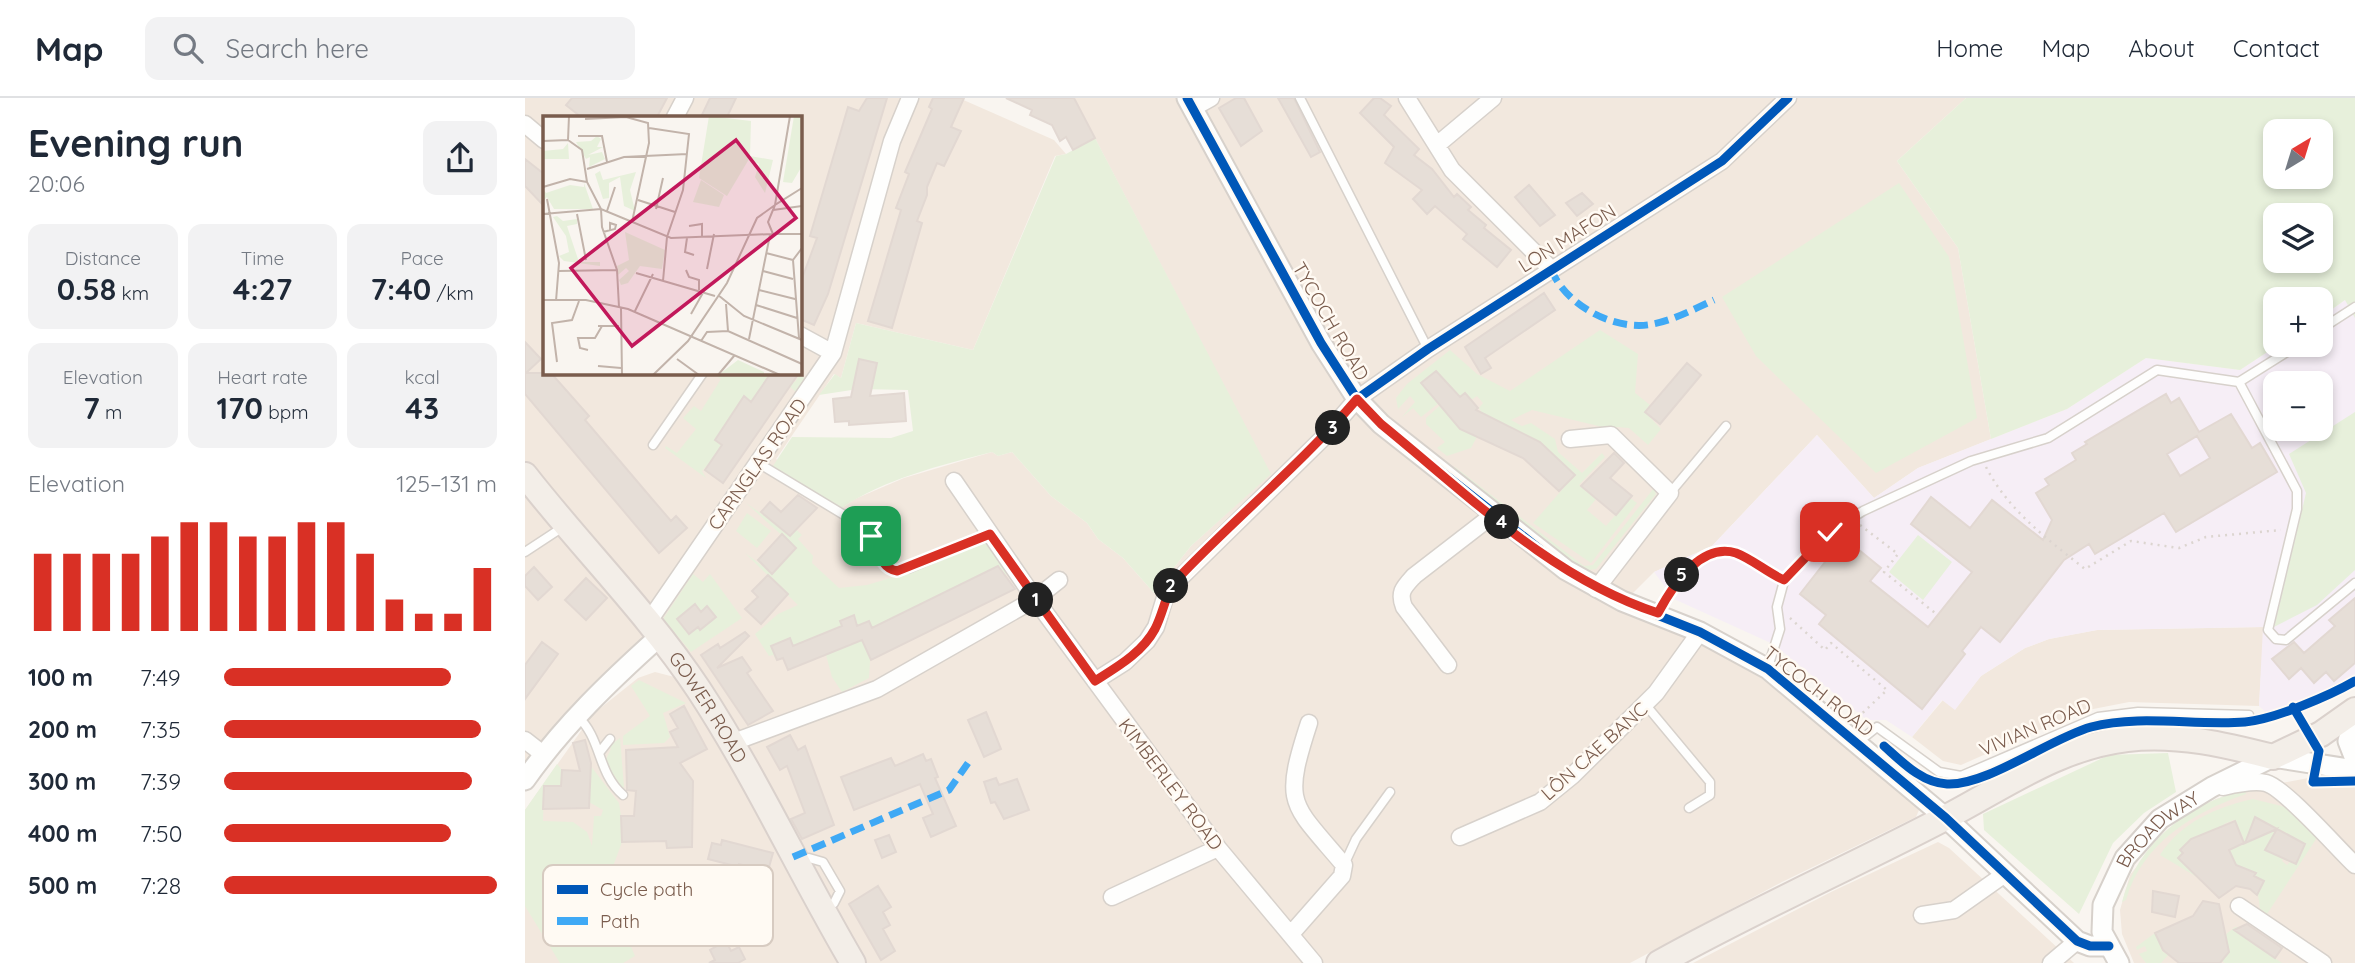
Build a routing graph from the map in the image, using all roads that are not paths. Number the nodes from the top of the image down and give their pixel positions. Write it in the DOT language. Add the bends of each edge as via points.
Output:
graph roads {
  1 [pos="685,98"];
  2 [pos="910,98"];
  3 [pos="1211,98"];
  4 [pos="1300,98"];
  5 [pos="1407,98"];
  6 [pos="1493,98"];
  7 [pos="1787,98"];
  8 [pos="1190,103"];
  9 [pos="676,116"];
  10 [pos="525,124"];
  11 [pos="543,139"];
  12 [pos="1437,145"];
  13 [pos="1551,269"];
  14 [pos="2355,307"];
  15 [pos="2333,321"];
  16 [pos="801,336"];
  17 [pos="1428,349"];
  18 [pos="833,353"];
  19 [pos="2279,357"];
  20 [pos="702,374"];
  21 [pos="2239,382"];
  22 [pos="1357,399"];
  23 [pos="1726,426"];
  24 [pos="1570,439"];
  25 [pos="653,445"];
  26 [pos="758,463"];
  27 [pos="525,475"];
  28 [pos="954,481"];
  29 [pos="1670,493"];
  30 [pos="1493,515"];
  31 [pos="566,525"];
  32 [pos="990,534"];
  33 [pos="525,552"];
  34 [pos="1059,580"];
  35 [pos="1784,580"];
  36 [pos="2355,583"];
  37 [pos="1596,589"];
  38 [pos="1035,599"];
  39 [pos="1658,613"];
  40 [pos="654,629"];
  41 [pos="1700,632"];
  42 [pos="1448,665"];
  43 [pos="1768,669"];
  44 [pos="1095,681"];
  45 [pos="1645,704"];
  46 [pos="2355,710"];
  47 [pos="2249,715"];
  48 [pos="577,716"];
  49 [pos="2355,718"];
  50 [pos="1309,723"];
  51 [pos="1850,737"];
  52 [pos="610,739"];
  53 [pos="525,740"];
  54 [pos="2209,741"];
  55 [pos="2306,741"];
  56 [pos="731,743"];
  57 [pos="543,754"];
  58 [pos="599,754"];
  59 [pos="2273,757"];
  60 [pos="2355,759"];
  61 [pos="2355,770"];
  62 [pos="525,780"];
  63 [pos="2207,790"];
  64 [pos="1390,792"];
  65 [pos="623,795"];
  66 [pos="1689,808"];
  67 [pos="1946,818"];
  68 [pos="1460,838"];
  69 [pos="1218,848"];
  70 [pos="1344,865"];
  71 [pos="2355,865"];
  72 [pos="2005,874"];
  73 [pos="1112,897"];
  74 [pos="2239,906"];
  75 [pos="1922,915"];
  76 [pos="1291,934"];
  77 [pos="2077,941"];
  78 [pos="2114,955"];
  79 [pos="850,963"];
  80 [pos="1314,963"];
  81 [pos="1659,963"];
  82 [pos="2051,963"];
  83 [pos="2323,963"];
  1 -- 9 [label="street"];
  2 -- 18 [label="street, CARNGLAS ROAD" via="892,141"];
  3 -- 8 [label="street"];
  4 -- 17 [label="lane"];
  5 -- 12 [label="street"];
  6 -- 12 [label="street"];
  7 -- 13 [label="street, LON MAFON" via="1723,161"];
  8 -- 22 [label="street, TYCOCH ROAD" via="1321,343"];
  10 -- 11 [label="street"];
  12 -- 13 [label="street" via="1452,170"];
  13 -- 17 [label="street, LON MAFON"];
  14 -- 15 [label="lane"];
  16 -- 18 [label="street"];
  17 -- 22 [label="street, LON MAFON"];
  18 -- 26 [label="street, CARNGLAS ROAD"];
  19 -- 21 [label="lane"];
  20 -- 25 [label="lane"];
  21 -- 35 [label="lane" via="2157,370 2048,438 1928,479 1852,518 1830,532"];
  21 -- 36 [label="lane" via="2297,491 2297,509 2268,630 2276,639 2286,640"];
  22 -- 30 [label="street, TYCOCH ROAD"];
  22 -- 44 [label="street, LON MAFON" via="1280,482 1174,582 1147,641"];
  23 -- 29 [label="lane"];
  24 -- 29 [label="street" via="1611,435"];
  26 -- 32 [label="lane" via="865,527 892,571 910,568"];
  26 -- 40 [label="street, CARNGLAS ROAD"];
  27 -- 31 [label="main road, GOWER ROAD"];
  28 -- 32 [label="street, KIMBERLEY ROAD"];
  29 -- 37 [label="street"];
  30 -- 37 [label="street, TYCOCH ROAD"];
  30 -- 42 [label="street" via="1414,576 1400,597"];
  31 -- 33 [label="lane"];
  31 -- 40 [label="main road, GOWER ROAD"];
  32 -- 38 [label="street, KIMBERLEY ROAD"];
  34 -- 38 [label="street"];
  35 -- 39 [label="lane" via="1737,554 1722,551 1688,569"];
  35 -- 43 [label="lane" via="1777,607 1781,622"];
  37 -- 39 [label="street, TYCOCH ROAD"];
  38 -- 44 [label="street, KIMBERLEY ROAD"];
  38 -- 56 [label="street" via="877,689"];
  39 -- 41 [label="street, TYCOCH ROAD"];
  40 -- 48 [label="street"];
  40 -- 56 [label="main road, GOWER ROAD"];
  41 -- 43 [label="street, TYCOCH ROAD"];
  41 -- 45 [label="street, LÔN CAE BANC"];
  43 -- 51 [label="street, TYCOCH ROAD"];
  44 -- 69 [label="street, KIMBERLEY ROAD"];
  45 -- 66 [label="lane" via="1710,782 1710,795"];
  45 -- 68 [label="street, LÔN CAE BANC" via="1540,802"];
  46 -- 55 [label="main road"];
  47 -- 51 [label="lane, VIVIAN ROAD" via="2137,712 2098,718 1961,776 1939,772 1877,727"];
  48 -- 57 [label="street"];
  48 -- 58 [label="lane" via="590,729"];
  49 -- 60 [label="street" via="2348,741"];
  50 -- 70 [label="street" via="1293,789 1300,814"];
  51 -- 67 [label="street, TYCOCH ROAD"];
  52 -- 58 [label="lane"];
  53 -- 57 [label="street"];
  54 -- 55 [label="main road"];
  54 -- 59 [label="main road, VIVIAN ROAD"];
  54 -- 67 [label="main road, VIVIAN ROAD" via="2125,739 2081,750 2021,773"];
  55 -- 59 [label="main road"];
  56 -- 79 [label="main road, GOWER ROAD"];
  57 -- 62 [label="street"];
  58 -- 65 [label="lane" via="607,778"];
  59 -- 61 [label="street"];
  59 -- 63 [label="street, BROADWAY"];
  63 -- 71 [label="street" via="2267,783 2289,797"];
  63 -- 78 [label="street, BROADWAY" via="2147,830 2121,864 2101,916 2102,932"];
  64 -- 70 [label="lane" via="1356,839"];
  67 -- 72 [label="street, TYCOCH ROAD"];
  67 -- 81 [label="main road, VIVIAN ROAD"];
  69 -- 73 [label="street"];
  69 -- 76 [label="street, KIMBERLEY ROAD"];
  70 -- 76 [label="street" via="1342,876"];
  72 -- 75 [label="street" via="1954,910"];
  72 -- 77 [label="street, TYCOCH ROAD"];
  74 -- 83 [label="street"];
  76 -- 80 [label="street, KIMBERLEY ROAD"];
  77 -- 78 [label="street"];
  77 -- 82 [label="street"];
}
